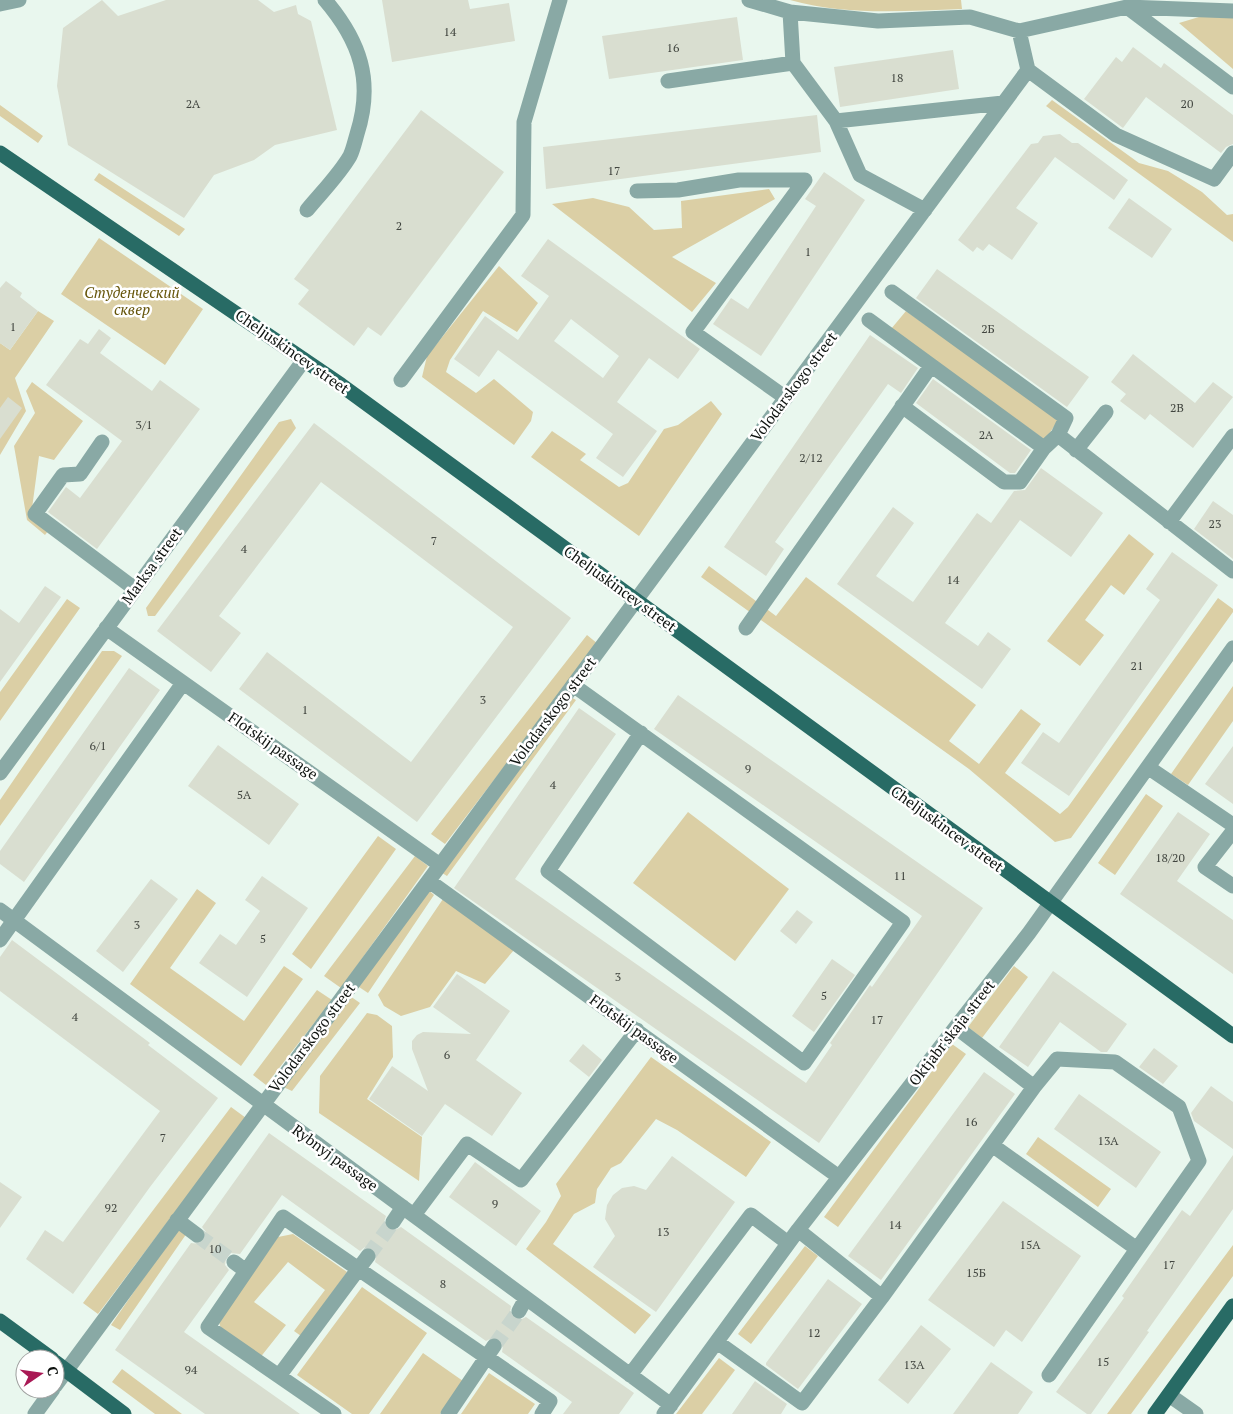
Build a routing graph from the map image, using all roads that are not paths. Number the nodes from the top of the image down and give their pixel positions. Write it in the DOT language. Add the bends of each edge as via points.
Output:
graph roads {
  1 [pos="19,0"];
  2 [pos="326,0"];
  3 [pos="560,0"];
  4 [pos="749,0"];
  5 [pos="1142,0"];
  6 [pos="0,4"];
  7 [pos="1127,7"];
  8 [pos="1233,10"];
  9 [pos="790,12"];
  10 [pos="1019,31"];
  11 [pos="793,64"];
  12 [pos="1028,70"];
  13 [pos="668,81"];
  14 [pos="1233,87"];
  15 [pos="1003,102"];
  16 [pos="836,121"];
  17 [pos="0,153"];
  18 [pos="1233,153"];
  19 [pos="637,191"];
  20 [pos="307,210"];
  21 [pos="925,210"];
  22 [pos="892,292"];
  23 [pos="869,320"];
  24 [pos="304,360"];
  25 [pos="931,366"];
  26 [pos="401,380"];
  27 [pos="786,398"];
  28 [pos="902,406"];
  29 [pos="1106,412"];
  30 [pos="1058,435"];
  31 [pos="1233,436"];
  32 [pos="102,442"];
  33 [pos="1044,448"];
  34 [pos="1076,450"];
  35 [pos="1169,522"];
  36 [pos="1233,571"];
  37 [pos="135,590"];
  38 [pos="636,601"];
  39 [pos="106,628"];
  40 [pos="746,628"];
  41 [pos="1233,648"];
  42 [pos="183,683"];
  43 [pos="573,685"];
  44 [pos="642,733"];
  45 [pos="1149,768"];
  46 [pos="0,773"];
  47 [pos="1233,825"];
  48 [pos="1233,831"];
  49 [pos="440,865"];
  50 [pos="429,881"];
  51 [pos="1233,886"];
  52 [pos="1050,904"];
  53 [pos="0,910"];
  54 [pos="15,920"];
  55 [pos="0,940"];
  56 [pos="957,1028"];
  57 [pos="637,1030"];
  58 [pos="1233,1036"];
  59 [pos="1034,1087"];
  60 [pos="263,1104"];
  61 [pos="992,1145"];
  62 [pos="839,1177"];
  63 [pos="409,1211"];
  64 [pos="177,1220"];
  65 [pos="393,1222"];
  66 [pos="197,1235"];
  67 [pos="793,1236"];
  68 [pos="1137,1249"];
  69 [pos="368,1256"];
  70 [pos="358,1269"];
  71 [pos="882,1297"];
  72 [pos="1233,1306"];
  73 [pos="0,1321"];
  74 [pos="717,1342"];
  75 [pos="38,1349"];
  76 [pos="490,1352"];
  77 [pos="65,1360"];
  78 [pos="65,1370"];
  79 [pos="630,1375"];
  80 [pos="1049,1375"];
  81 [pos="279,1376"];
  82 [pos="1169,1395"];
  83 [pos="46,1399"];
  84 [pos="668,1409"];
  85 [pos="799,1409"];
  86 [pos="35,1414"];
  87 [pos="124,1414"];
  88 [pos="334,1414"];
  89 [pos="448,1414"];
  90 [pos="542,1414"];
  91 [pos="1155,1414"];
  92 [pos="1196,1414"];
  1 -- 6 [label="street"];
  2 -- 20 [label="street" via="348,32 363,70 366,93 363,115 350,156"];
  3 -- 26 [label="street" via="524,122 523,216"];
  4 -- 9 [label="street"];
  5 -- 7 [label="street"];
  7 -- 8 [label="street"];
  7 -- 10 [label="street"];
  7 -- 14 [label="street"];
  9 -- 10 [label="street" via="878,21 970,17"];
  9 -- 11 [label="street"];
  10 -- 12 [label="street"];
  11 -- 13 [label="street"];
  11 -- 16 [label="street"];
  12 -- 15 [label="street, Volodarskogo street"];
  12 -- 18 [label="street" via="1116,135 1214,178"];
  15 -- 16 [label="street"];
  15 -- 21 [label="street, Volodarskogo street"];
  16 -- 21 [label="street" via="860,174"];
  17 -- 24 [label="main road, Cheljuskincev street"];
  19 -- 27 [label="street" via="678,190 739,180 805,180 693,332"];
  21 -- 27 [label="street, Volodarskogo street"];
  22 -- 30 [label="street" via="1066,418"];
  23 -- 25 [label="street"];
  24 -- 37 [label="street, Marksa street"];
  24 -- 38 [label="main road, Cheljuskincev street"];
  25 -- 28 [label="street"];
  25 -- 33 [label="street"];
  27 -- 38 [label="street, Volodarskogo street"];
  28 -- 33 [label="street" via="1004,482 1020,482"];
  28 -- 40 [label="street"];
  29 -- 34 [label="street"];
  30 -- 33 [label="street"];
  30 -- 34 [label="street"];
  31 -- 35 [label="street"];
  32 -- 37 [label="street" via="80,474 63,475 35,514"];
  34 -- 35 [label="street"];
  35 -- 36 [label="street"];
  37 -- 39 [label="street, Marksa street"];
  38 -- 43 [label="street, Volodarskogo street"];
  38 -- 52 [label="main road, Cheljuskincev street"];
  39 -- 42 [label="street, Flotskij passage"];
  39 -- 46 [label="street, Marksa street"];
  41 -- 45 [label="street, Oktjabr'skaja street"];
  42 -- 49 [label="street, Flotskij passage"];
  42 -- 54 [label="street"];
  43 -- 44 [label="street"];
  43 -- 49 [label="street, Volodarskogo street"];
  44 -- 44 [label="street" via="903,922 804,1063 548,871"];
  45 -- 47 [label="street"];
  45 -- 52 [label="street, Oktjabr'skaja street"];
  48 -- 51 [label="street" via="1205,867"];
  49 -- 50 [label="street, Volodarskogo street"];
  50 -- 57 [label="street, Flotskij passage"];
  50 -- 60 [label="street, Volodarskogo street"];
  52 -- 56 [label="street, Oktjabr'skaja street"];
  52 -- 58 [label="main road, Cheljuskincev street"];
  53 -- 54 [label="street, Rybnyj passage"];
  54 -- 55 [label="street"];
  54 -- 60 [label="street, Rybnyj passage"];
  56 -- 59 [label="street"];
  56 -- 62 [label="street, Oktjabr'skaja street"];
  57 -- 62 [label="street, Flotskij passage"];
  57 -- 63 [label="street" via="521,1180 467,1144"];
  59 -- 61 [label="street"];
  59 -- 68 [label="street" via="1057,1059 1115,1062 1179,1108 1199,1161"];
  60 -- 63 [label="street, Rybnyj passage"];
  60 -- 64 [label="street, Volodarskogo street"];
  61 -- 68 [label="street"];
  61 -- 71 [label="street"];
  62 -- 67 [label="street, Oktjabr'skaja street"];
  63 -- 65 [label="street"];
  63 -- 79 [label="street, Rybnyj passage" via="522,1304"];
  64 -- 66 [label="street"];
  64 -- 77 [label="street, Volodarskogo street"];
  67 -- 71 [label="street"];
  67 -- 74 [label="street, Oktjabr'skaja street"];
  67 -- 79 [label="street" via="751,1215"];
  68 -- 80 [label="street"];
  69 -- 70 [label="street"];
  70 -- 76 [label="street"];
  70 -- 81 [label="street"];
  70 -- 81 [label="street" via="283,1217 240,1267 208,1327"];
  71 -- 85 [label="street"];
  72 -- 82 [label="main road"];
  73 -- 75 [label="main road"];
  74 -- 84 [label="street, Oktjabr'skaja street"];
  74 -- 85 [label="street"];
  76 -- 89 [label="street"];
  76 -- 90 [label="street" via="550,1401"];
  78 -- 87 [label="main road"];
  79 -- 84 [label="street, Rybnyj passage"];
  81 -- 88 [label="street"];
  82 -- 91 [label="main road"];
  82 -- 92 [label="street"];
  83 -- 86 [label="street, Volodarskogo street"];
}
